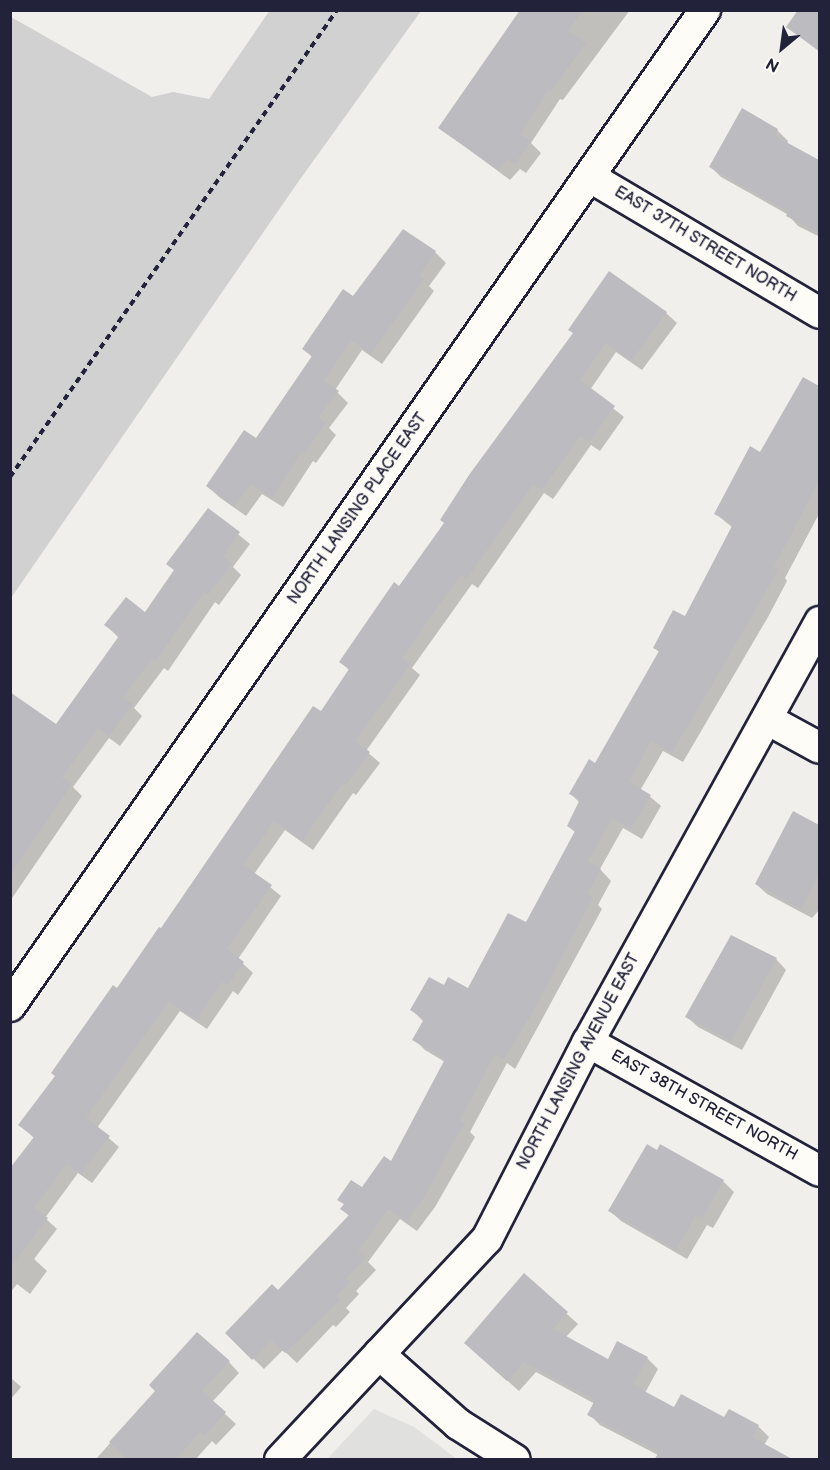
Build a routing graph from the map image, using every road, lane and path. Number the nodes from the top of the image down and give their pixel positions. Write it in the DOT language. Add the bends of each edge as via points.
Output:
graph roads {
  1 [pos="338,10"];
  2 [pos="705,10"];
  3 [pos="590,177"];
  4 [pos="819,313"];
  5 [pos="10,477"];
  6 [pos="819,622"];
  7 [pos="767,719"];
  8 [pos="819,748"];
  9 [pos="10,1006"];
  10 [pos="588,1042"];
  11 [pos="819,1171"];
  12 [pos="379,1354"];
  13 [pos="280,1460"];
  14 [pos="515,1460"];
  1 -- 5 [label="path"];
  2 -- 3 [label="street, NORTH LANSING PLACE EAST"];
  3 -- 4 [label="street, EAST 37TH STREET NORTH"];
  3 -- 9 [label="street, NORTH LANSING PLACE EAST"];
  6 -- 7 [label="street, NORTH LANSING AVENUE EAST"];
  7 -- 8 [label="street"];
  7 -- 10 [label="street, NORTH LANSING AVENUE EAST"];
  10 -- 11 [label="street, EAST 38TH STREET NORTH"];
  10 -- 12 [label="street, NORTH LANSING AVENUE EAST" via="487,1239"];
  12 -- 13 [label="street, NORTH LANSING AVENUE EAST"];
  12 -- 14 [label="street" via="458,1424"];
}
